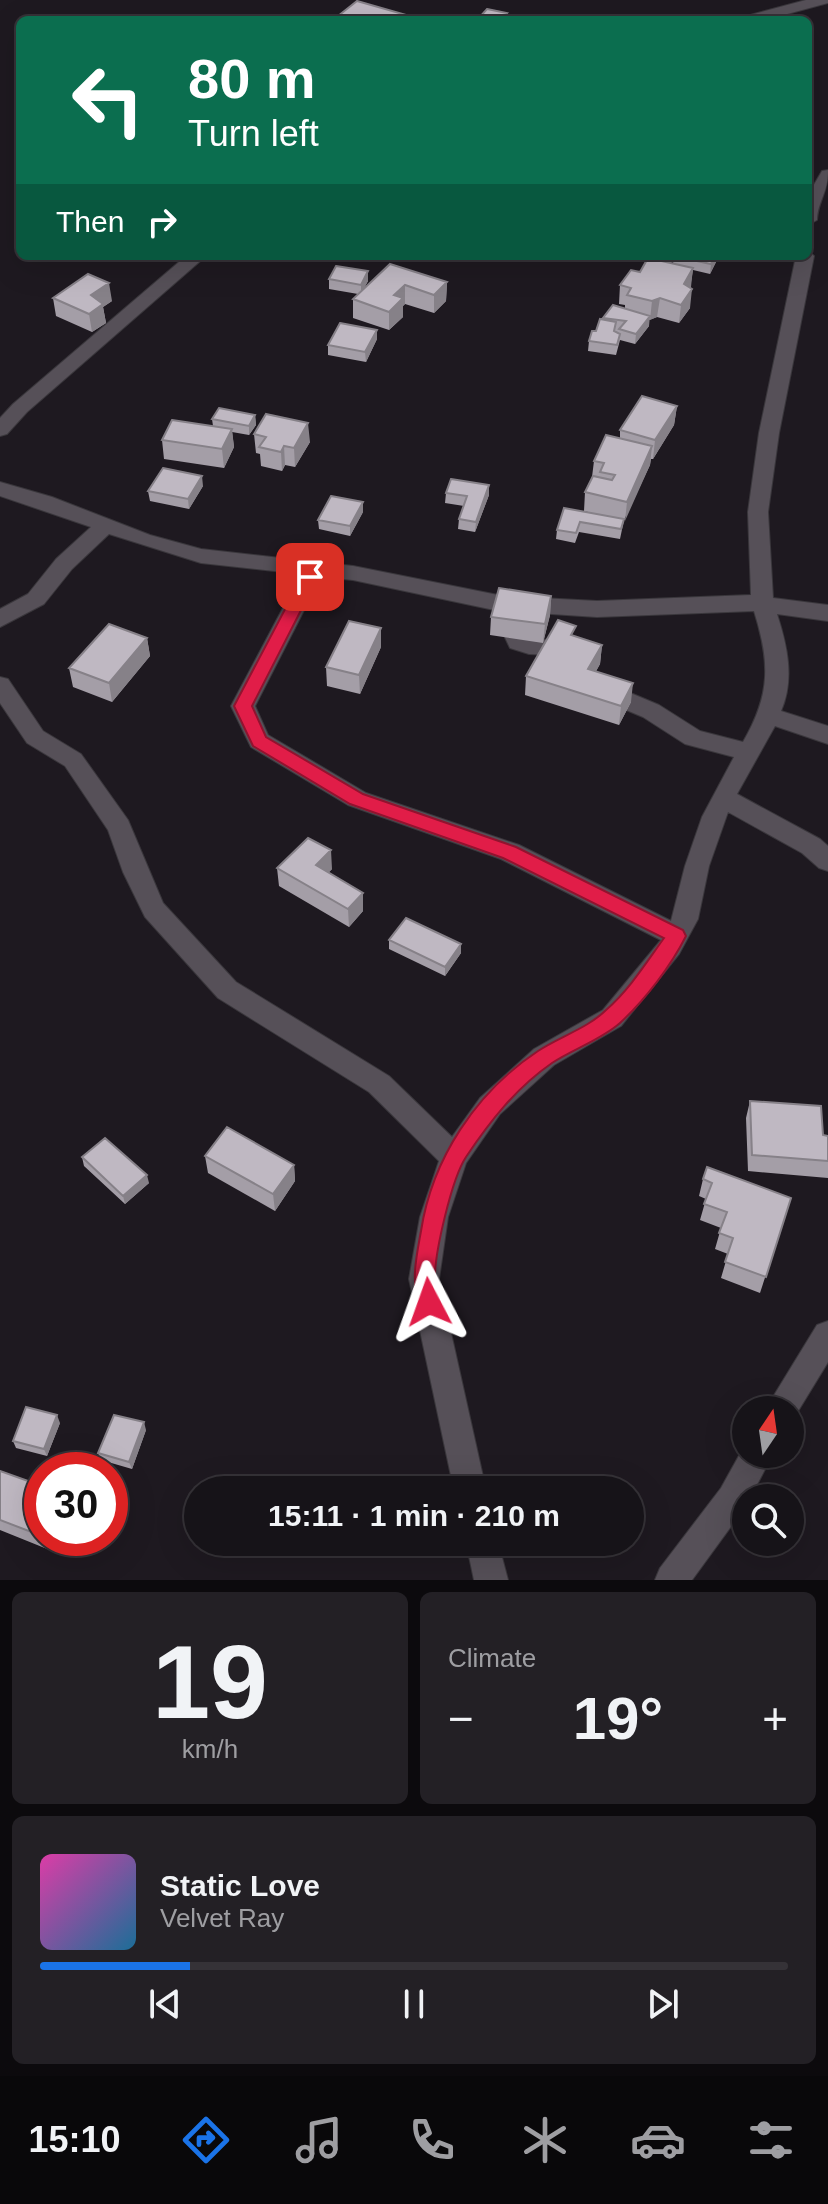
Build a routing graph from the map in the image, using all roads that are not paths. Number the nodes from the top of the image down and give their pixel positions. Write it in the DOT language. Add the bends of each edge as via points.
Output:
graph roads {
  1 [pos="823,0"];
  2 [pos="763,16"];
  3 [pos="828,175"];
  4 [pos="812,204"];
  5 [pos="192,260"];
  6 [pos="804,260"];
  7 [pos="0,430"];
  8 [pos="0,489"];
  9 [pos="105,526"];
  10 [pos="310,577"];
  11 [pos="511,604"];
  12 [pos="763,604"];
  13 [pos="828,613"];
  14 [pos="0,619"];
  15 [pos="0,685"];
  16 [pos="768,715"];
  17 [pos="828,735"];
  18 [pos="749,752"];
  19 [pos="723,798"];
  20 [pos="828,861"];
  21 [pos="676,936"];
  22 [pos="454,1157"];
  23 [pos="828,1335"];
  24 [pos="790,1396"];
  25 [pos="749,1468"];
  26 [pos="467,1476"];
  27 [pos="485,1556"];
  28 [pos="491,1580"];
  29 [pos="672,1580"];
  1 -- 2 [label="street"];
  3 -- 4 [label="street"];
  5 -- 7 [label="street"];
  6 -- 12 [label="street" via="758,512"];
  8 -- 9 [label="street"];
  9 -- 11 [label="street" via="201,556 353,573"];
  9 -- 14 [label="street" via="36,599"];
  10 -- 21 [label="street" via="243,706 259,741 357,799 510,852"];
  11 -- 12 [label="street" via="597,609"];
  11 -- 18 [label="street" via="510,621 518,642 557,647 593,687 651,711 693,738"];
  12 -- 13 [label="street"];
  12 -- 16 [label="street" via="778,652"];
  15 -- 22 [label="street" via="35,737 73,760 119,827 154,910 227,990 379,1084"];
  16 -- 17 [label="street"];
  16 -- 18 [label="street"];
  18 -- 19 [label="street"];
  19 -- 20 [label="street" via="811,846"];
  19 -- 21 [label="street"];
  21 -- 22 [label="street" via="612,1018 544,1057 513,1082"];
  22 -- 26 [label="street" via="434,1217 424,1279"];
  23 -- 24 [label="street"];
  25 -- 29 [label="street"];
  27 -- 28 [label="street"];
}
